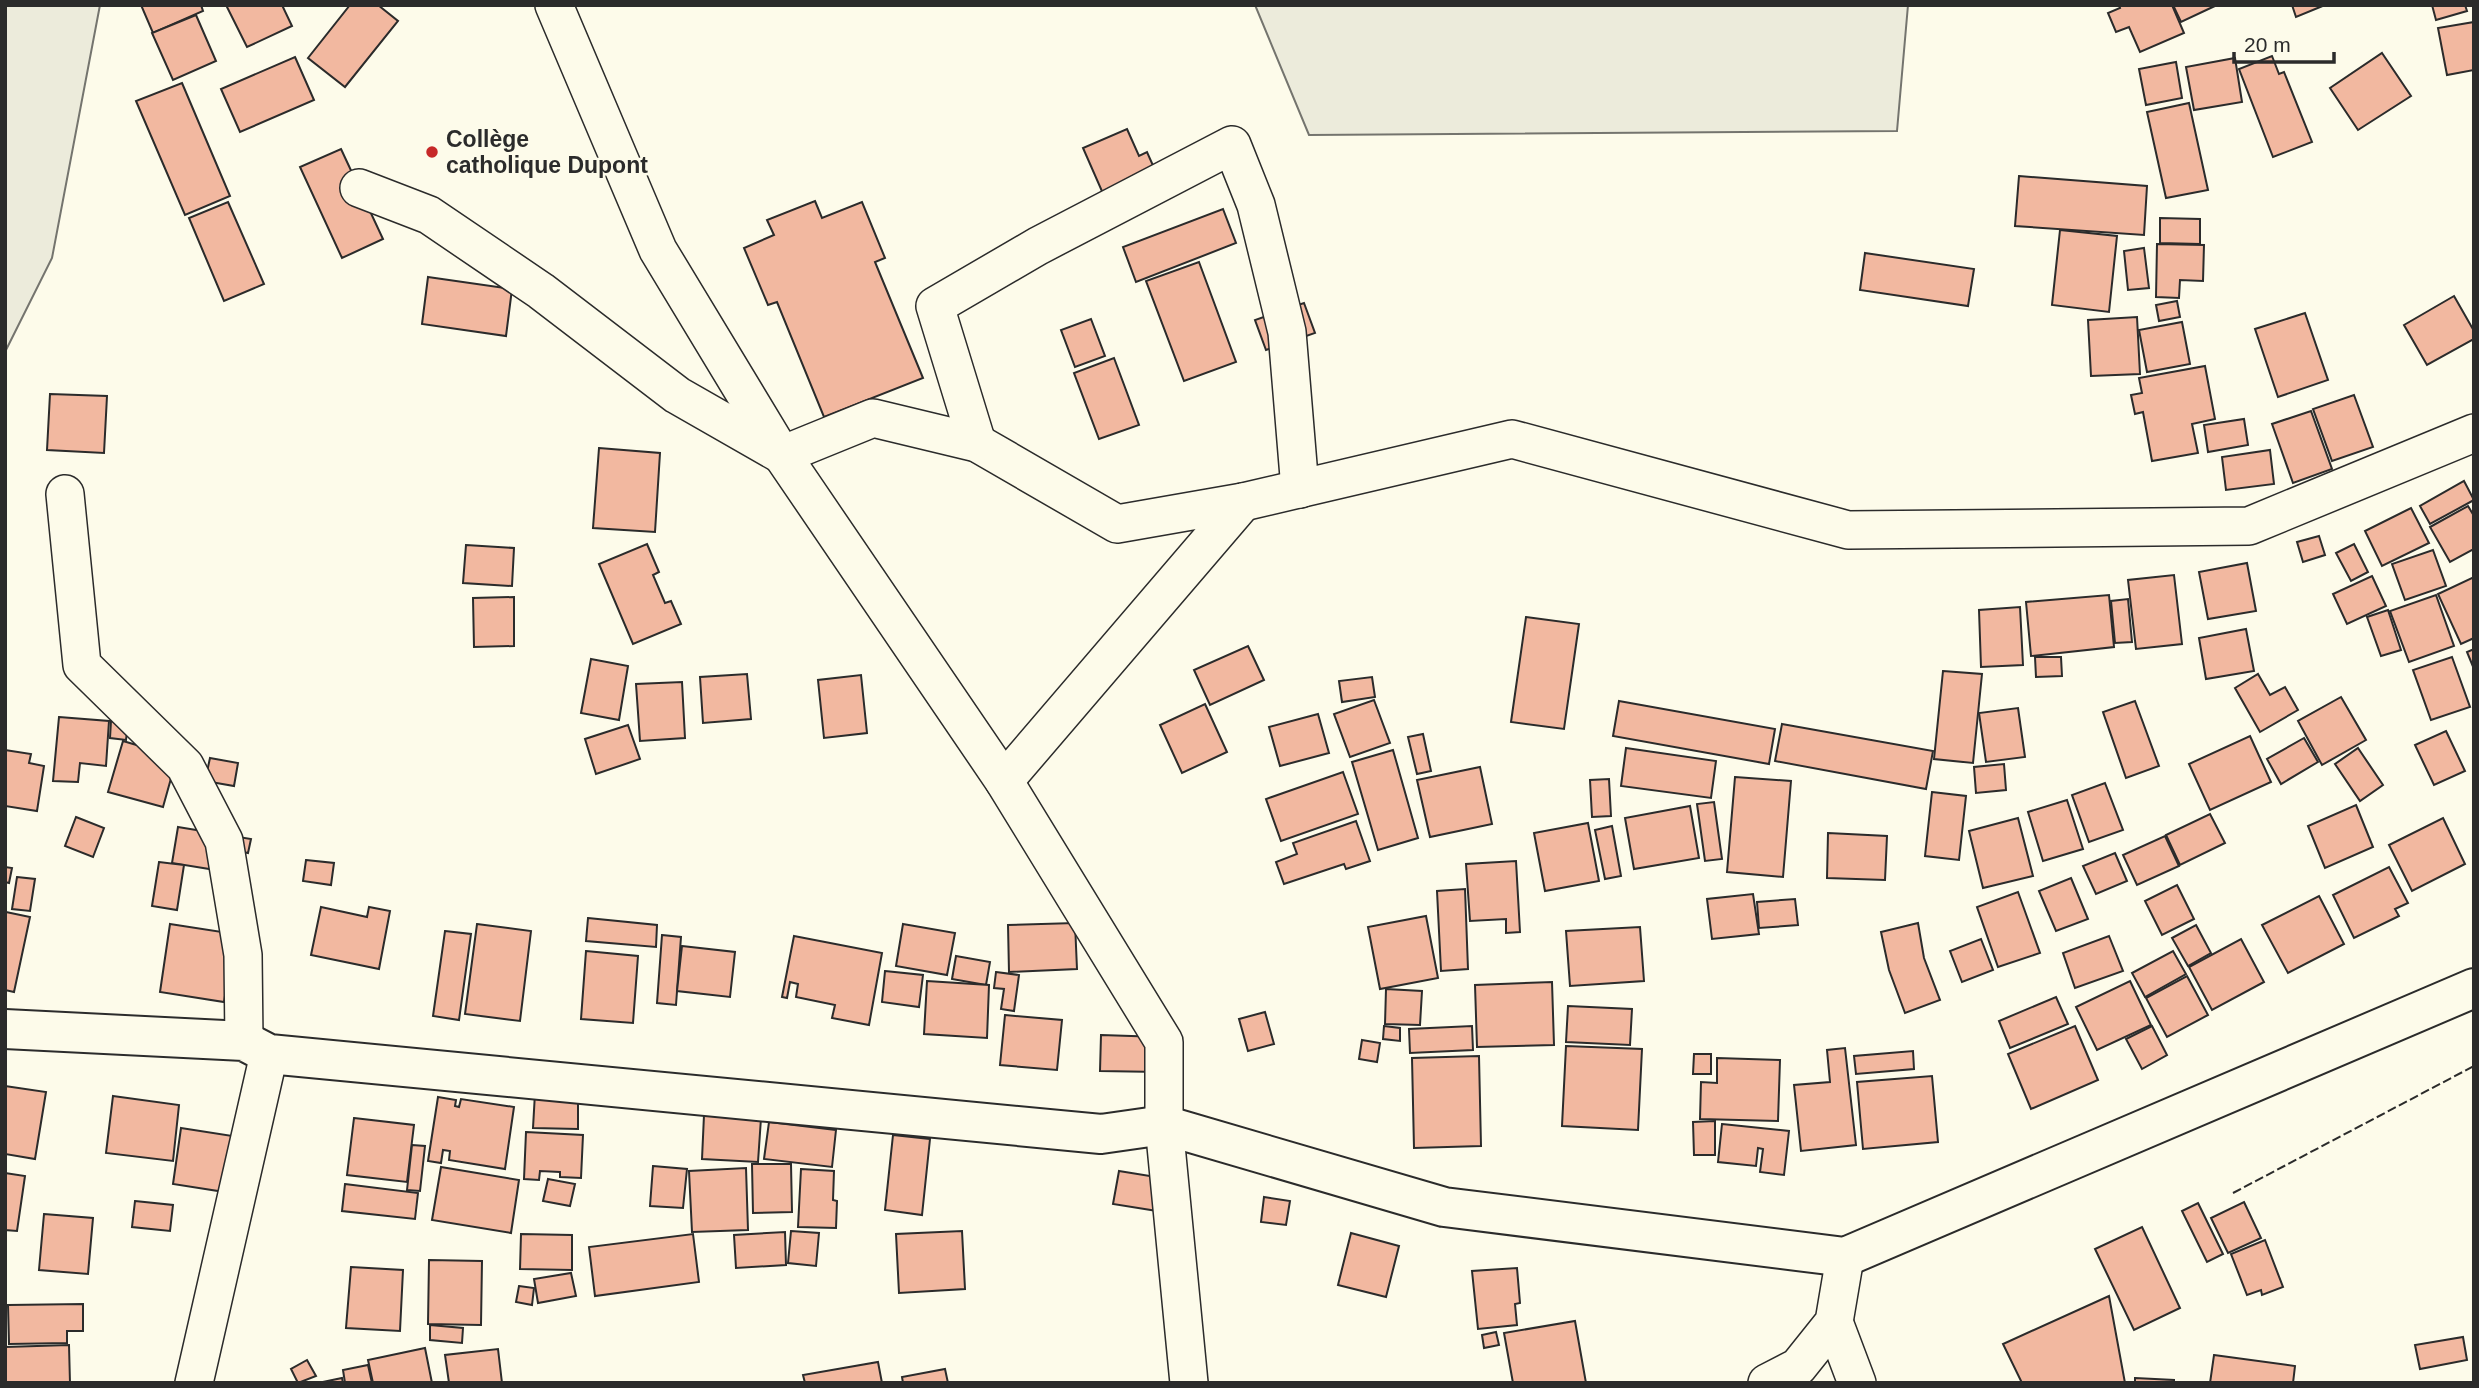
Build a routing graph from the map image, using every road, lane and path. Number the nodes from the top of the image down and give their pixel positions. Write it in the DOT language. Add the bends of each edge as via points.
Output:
graph roads {
  1 [pos="554,5"];
  2 [pos="359,188"];
  3 [pos="2474,433"];
  4 [pos="977,443"];
  5 [pos="782,455"];
  6 [pos="1300,489"];
  7 [pos="65,494"];
  8 [pos="1243,502"];
  9 [pos="1004,781"];
  10 [pos="2472,995"];
  11 [pos="5,1029"];
  12 [pos="256,1047"];
  13 [pos="1164,1125"];
  14 [pos="1845,1258"];
  15 [pos="1835,1322"];
  16 [pos="194,1383"];
  17 [pos="1189,1383"];
  18 [pos="1766,1383"];
  19 [pos="1857,1383"];
  1 -- 5 [label="street" via="657,250"];
  2 -- 5 [label="street" via="429,215 541,291 677,395"];
  3 -- 6 [label="street" via="2249,526 1848,530 1512,439"];
  4 -- 5 [label="street" via="873,418"];
  4 -- 6 [label="street" via="935,306 1038,246 1232,145 1256,205 1287,331"];
  4 -- 8 [label="street" via="1117,524"];
  5 -- 9 [label="street"];
  6 -- 8 [label="street"];
  7 -- 12 [label="street" via="82,665 185,766 223,841"];
  8 -- 9 [label="street"];
  9 -- 13 [label="street" via="1164,1042"];
  10 -- 14 [label="main road"];
  11 -- 12 [label="main road"];
  12 -- 13 [label="main road" via="1101,1133"];
  12 -- 16 [label="street"];
  13 -- 14 [label="main road" via="1444,1207"];
  13 -- 17 [label="street"];
  14 -- 15 [label="street"];
  15 -- 18 [label="street" via="1798,1367"];
  15 -- 19 [label="street"];
}
